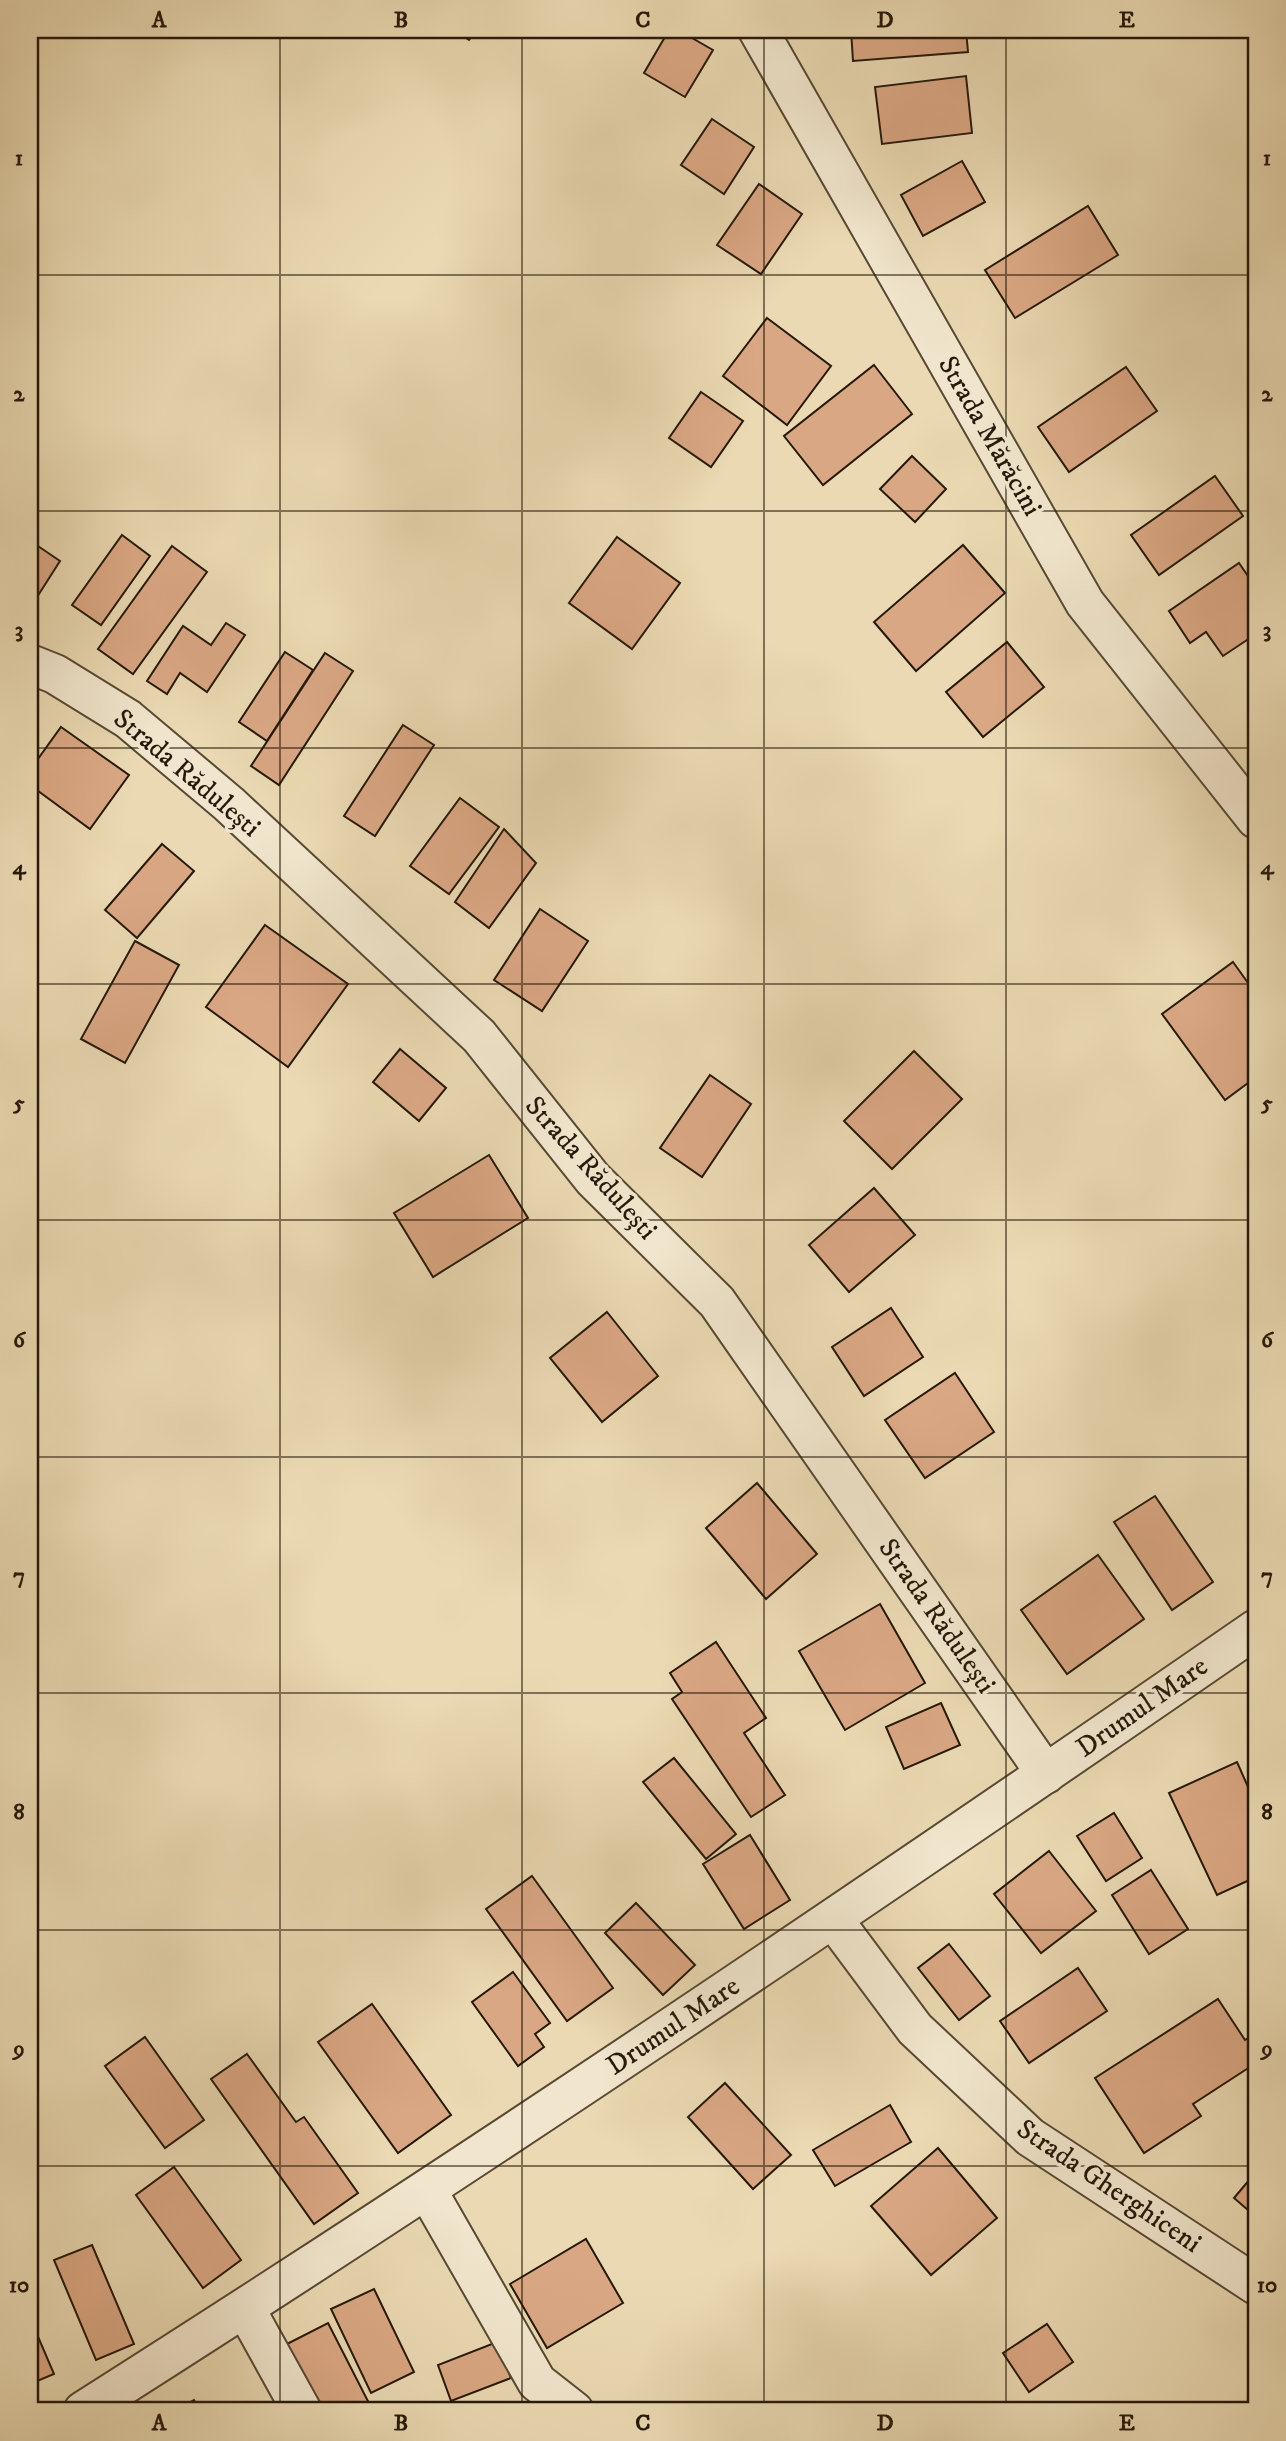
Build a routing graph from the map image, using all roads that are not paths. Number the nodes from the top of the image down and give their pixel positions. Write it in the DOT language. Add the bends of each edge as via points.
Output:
graph roads {
  1 [pos="758,30"];
  2 [pos="30,664"];
  3 [pos="1256,818"];
  4 [pos="1256,1629"];
  5 [pos="1046,1774"];
  6 [pos="833,1919"];
  7 [pos="427,2190"];
  8 [pos="1256,2285"];
  9 [pos="246,2308"];
  10 [pos="83,2411"];
  11 [pos="302,2411"];
  12 [pos="574,2411"];
  1 -- 3 [label="street, Strada Mărăcini" via="1085,603"];
  2 -- 5 [label="street, Strada Rădulești" via="55,674 128,719 229,804 479,1036 593,1179 717,1301"];
  4 -- 5 [label="street, Drumul Mare"];
  5 -- 6 [label="street, Drumul Mare"];
  6 -- 7 [label="street, Drumul Mare"];
  6 -- 8 [label="street, Strada Gherghiceni" via="915,2029 1030,2137"];
  7 -- 9 [label="street, Drumul Mare"];
  7 -- 12 [label="street" via="537,2382"];
  9 -- 10 [label="street, Drumul Mare"];
  9 -- 11 [label="street"];
}
